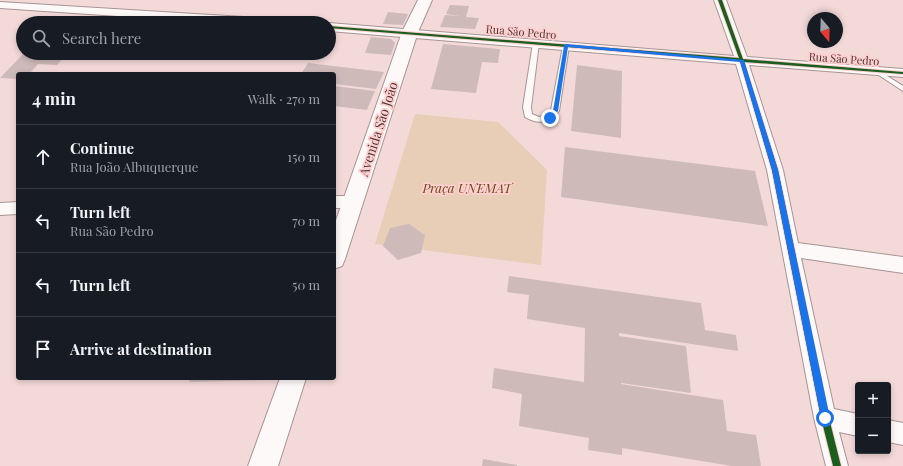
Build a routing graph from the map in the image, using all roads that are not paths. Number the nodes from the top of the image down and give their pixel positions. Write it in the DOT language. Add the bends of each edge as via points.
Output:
graph roads {
  1 [pos="425,0"];
  2 [pos="720,0"];
  3 [pos="0,5"];
  4 [pos="168,16"];
  5 [pos="336,27"];
  6 [pos="410,32"];
  7 [pos="536,43"];
  8 [pos="566,46"];
  9 [pos="742,61"];
  10 [pos="876,71"];
  11 [pos="903,73"];
  12 [pos="903,89"];
  13 [pos="336,202"];
  14 [pos="354,202"];
  15 [pos="16,208"];
  16 [pos="0,209"];
  17 [pos="792,249"];
  18 [pos="336,253"];
  19 [pos="903,265"];
  20 [pos="292,380"];
  21 [pos="825,418"];
  22 [pos="855,424"];
  23 [pos="891,432"];
  24 [pos="903,434"];
  25 [pos="263,466"];
  26 [pos="837,466"];
  1 -- 6 [label="main road, Avenida São João"];
  2 -- 9 [label="street"];
  3 -- 4 [label="street"];
  5 -- 6 [label="street, Rua São Pedro"];
  6 -- 7 [label="street, Rua São Pedro"];
  6 -- 14 [label="main road, Avenida São João"];
  7 -- 8 [label="street, Rua São Pedro"];
  7 -- 8 [label="lane" via="527,107 528,115 543,121 550,118 555,111"];
  8 -- 9 [label="street, Rua São Pedro"];
  9 -- 10 [label="street, Rua São Pedro"];
  9 -- 17 [label="street" via="775,170"];
  10 -- 11 [label="street, Rua São Pedro"];
  10 -- 12 [label="lane"];
  13 -- 14 [label="street"];
  14 -- 18 [label="main road, Avenida São João"];
  15 -- 16 [label="street"];
  17 -- 19 [label="street"];
  17 -- 21 [label="street"];
  20 -- 25 [label="main road"];
  21 -- 22 [label="street"];
  21 -- 26 [label="street"];
  23 -- 24 [label="street"];
}
